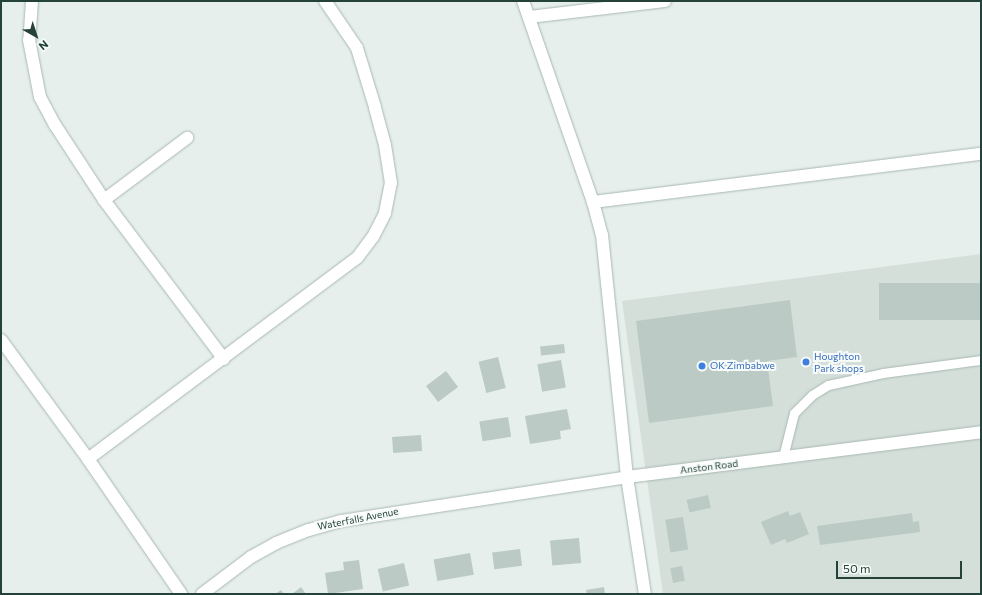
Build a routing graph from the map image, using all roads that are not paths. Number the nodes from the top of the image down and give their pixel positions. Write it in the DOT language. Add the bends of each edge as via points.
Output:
graph roads {
  1 [pos="32,1"];
  2 [pos="325,1"];
  3 [pos="523,1"];
  4 [pos="665,1"];
  5 [pos="529,17"];
  6 [pos="187,138"];
  7 [pos="981,154"];
  8 [pos="104,200"];
  9 [pos="593,202"];
  10 [pos="1,340"];
  11 [pos="224,359"];
  12 [pos="981,360"];
  13 [pos="981,432"];
  14 [pos="783,457"];
  15 [pos="88,459"];
  16 [pos="627,477"];
  17 [pos="437,504"];
  18 [pos="181,594"];
  19 [pos="202,594"];
  20 [pos="645,594"];
  1 -- 8 [label="street" via="29,40 40,97 55,125"];
  2 -- 11 [label="street" via="356,48 375,107 391,183 385,212 373,237 357,258"];
  3 -- 5 [label="street"];
  4 -- 5 [label="street"];
  5 -- 9 [label="street"];
  6 -- 8 [label="street"];
  7 -- 9 [label="street"];
  8 -- 11 [label="street"];
  9 -- 16 [label="street" via="602,235"];
  10 -- 15 [label="street"];
  11 -- 15 [label="street"];
  12 -- 14 [label="lane" via="883,373 828,385 812,395 794,413"];
  13 -- 14 [label="street, Anston Road"];
  14 -- 16 [label="street, Anston Road"];
  15 -- 18 [label="street"];
  16 -- 17 [label="street, Anston Road"];
  16 -- 20 [label="street"];
  17 -- 19 [label="street, Waterfalls Avenue" via="341,521 309,530 251,557"];
}
